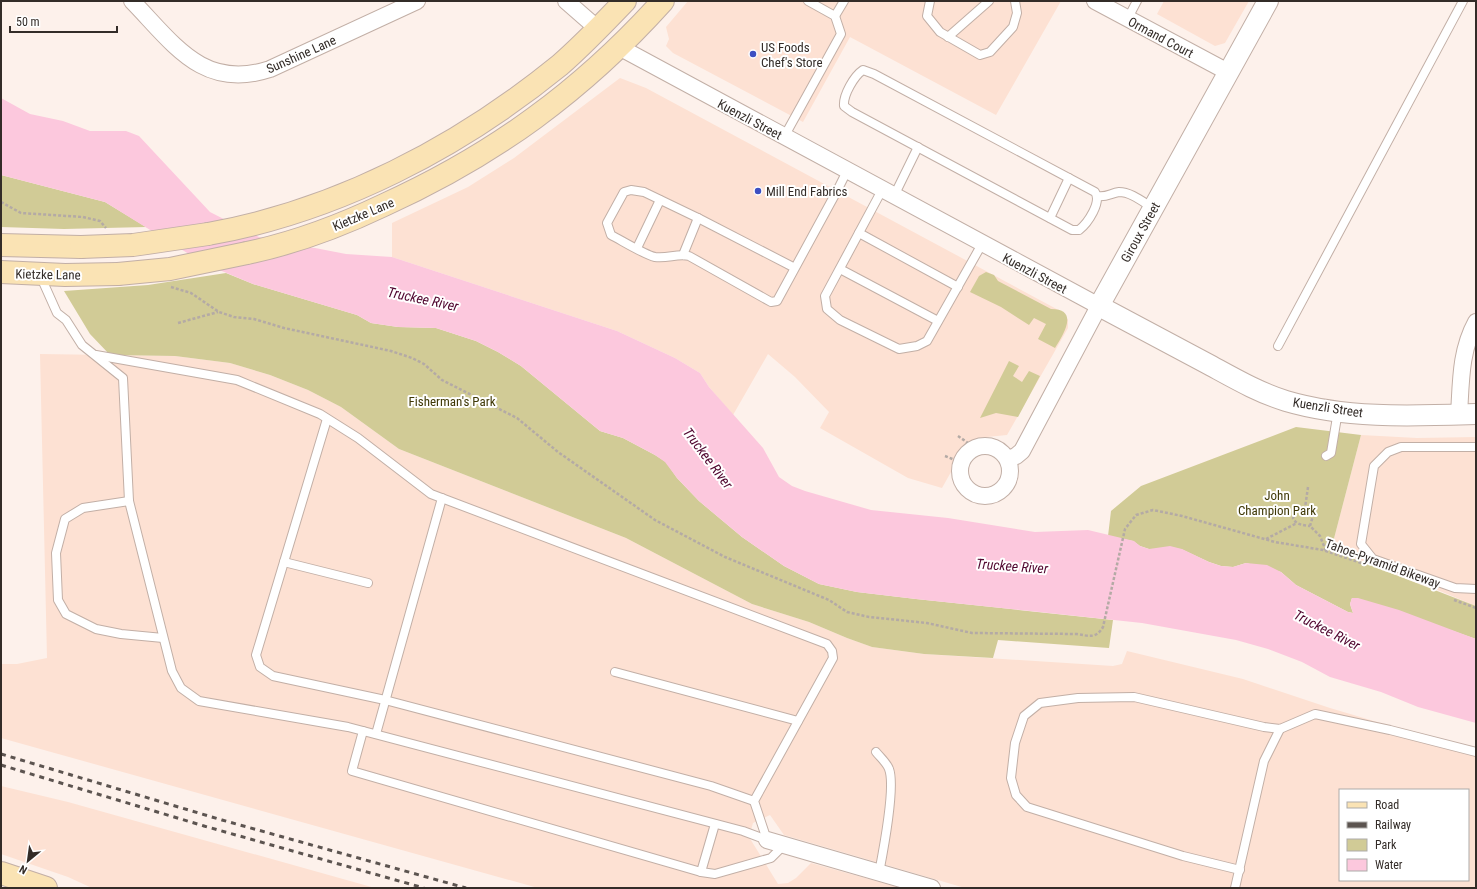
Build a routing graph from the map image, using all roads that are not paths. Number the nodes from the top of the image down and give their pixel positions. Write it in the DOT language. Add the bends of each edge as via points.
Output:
graph roads {
  1 [pos="132,1"];
  2 [pos="418,1"];
  3 [pos="566,1"];
  4 [pos="625,1"];
  5 [pos="640,1"];
  6 [pos="662,1"];
  7 [pos="808,1"];
  8 [pos="844,1"];
  9 [pos="930,1"];
  10 [pos="989,1"];
  11 [pos="1015,1"];
  12 [pos="1095,1"];
  13 [pos="1137,1"];
  14 [pos="1268,1"];
  15 [pos="1463,1"];
  16 [pos="835,16"];
  17 [pos="1128,18"];
  18 [pos="598,29"];
  19 [pos="948,38"];
  20 [pos="619,47"];
  21 [pos="1228,72"];
  22 [pos="556,103"];
  23 [pos="784,137"];
  24 [pos="918,147"];
  25 [pos="847,171"];
  26 [pos="1069,178"];
  27 [pos="888,193"];
  28 [pos="1097,196"];
  29 [pos="660,200"];
  30 [pos="1153,208"];
  31 [pos="698,218"];
  32 [pos="1050,218"];
  33 [pos="859,233"];
  34 [pos="982,244"];
  35 [pos="1,245"];
  36 [pos="637,248"];
  37 [pos="683,254"];
  38 [pos="795,268"];
  39 [pos="840,269"];
  40 [pos="1,272"];
  41 [pos="39,274"];
  42 [pos="958,287"];
  43 [pos="1098,306"];
  44 [pos="938,321"];
  45 [pos="1476,322"];
  46 [pos="1278,346"];
  47 [pos="94,355"];
  48 [pos="1338,410"];
  49 [pos="1467,414"];
  50 [pos="327,419"];
  51 [pos="1476,447"];
  52 [pos="1326,456"];
  53 [pos="1008,459"];
  54 [pos="442,498"];
  55 [pos="129,501"];
  56 [pos="284,562"];
  57 [pos="368,583"];
  58 [pos="1476,589"];
  59 [pos="163,638"];
  60 [pos="614,672"];
  61 [pos="385,700"];
  62 [pos="798,721"];
  63 [pos="1280,729"];
  64 [pos="363,731"];
  65 [pos="376,734"];
  66 [pos="876,752"];
  67 [pos="1476,752"];
  68 [pos="754,801"];
  69 [pos="715,824"];
  70 [pos="767,840"];
  71 [pos="784,845"];
  72 [pos="1240,870"];
  73 [pos="701,872"];
  74 [pos="1,873"];
  75 [pos="880,873"];
  76 [pos="46,888"];
  77 [pos="932,888"];
  78 [pos="1235,888"];
  1 -- 2 [label="street, Sunshine Lane" via="193,61 222,74 238,75 255,74 270,69"];
  3 -- 18 [label="street"];
  4 -- 18 [label="main road, Kietzke Lane"];
  5 -- 20 [label="main road" via="627,17"];
  6 -- 20 [label="main road, Kietzke Lane"];
  7 -- 16 [label="lane"];
  8 -- 16 [label="lane"];
  9 -- 19 [label="lane" via="927,16"];
  10 -- 19 [label="lane"];
  11 -- 19 [label="lane" via="1017,13 1013,26 990,52 980,55"];
  12 -- 17 [label="street, Ormand Court"];
  13 -- 17 [label="lane"];
  14 -- 21 [label="street, Giroux Street"];
  15 -- 46 [label="lane"];
  16 -- 23 [label="lane" via="841,34"];
  17 -- 21 [label="street, Ormand Court"];
  18 -- 22 [label="main road" via="599,45 590,58 562,85 556,95"];
  18 -- 35 [label="main road, Kietzke Lane, bridge" via="560,65 516,99 456,139 382,177 315,206 249,225 186,238 133,245"];
  20 -- 22 [label="main road, Kietzke Lane"];
  20 -- 23 [label="street, Kuenzli Street"];
  21 -- 30 [label="street, Giroux Street"];
  22 -- 41 [label="main road, Kietzke Lane, bridge" via="527,125 462,166 417,190 347,222 299,239 223,260 170,269 118,274"];
  23 -- 25 [label="street, Kuenzli Street"];
  24 -- 26 [label="lane" via="844,106 843,99 858,73 863,70 874,74"];
  24 -- 27 [label="lane"];
  24 -- 32 [label="lane"];
  25 -- 27 [label="street, Kuenzli Street"];
  25 -- 38 [label="lane"];
  26 -- 28 [label="lane" via="1095,192"];
  26 -- 32 [label="lane"];
  27 -- 33 [label="lane"];
  27 -- 34 [label="street, Kuenzli Street"];
  28 -- 30 [label="lane" via="1103,197 1118,192 1128,194"];
  28 -- 32 [label="lane" via="1097,202 1088,220 1079,230 1072,230"];
  29 -- 31 [label="lane"];
  29 -- 36 [label="lane"];
  29 -- 36 [label="lane" via="644,192 624,192 607,223 610,235"];
  30 -- 43 [label="street, Giroux Street"];
  31 -- 37 [label="lane"];
  31 -- 38 [label="lane"];
  33 -- 39 [label="lane"];
  33 -- 42 [label="lane"];
  34 -- 42 [label="lane"];
  34 -- 43 [label="street, Kuenzli Street"];
  36 -- 37 [label="lane" via="654,257"];
  37 -- 38 [label="lane" via="771,302 777,301"];
  39 -- 44 [label="lane"];
  39 -- 44 [label="lane" via="825,296 827,309 840,320 899,349 927,341"];
  40 -- 41 [label="main road, Kietzke Lane"];
  41 -- 47 [label="lane" via="57,313 66,320 82,345"];
  42 -- 44 [label="lane"];
  43 -- 48 [label="street, Kuenzli Street" via="1266,394 1310,407"];
  43 -- 53 [label="street, Giroux Street" via="1022,451"];
  45 -- 49 [label="street" via="1465,347 1462,366"];
  47 -- 50 [label="lane" via="237,380"];
  47 -- 55 [label="lane" via="123,378"];
  48 -- 49 [label="street, Kuenzli Street" via="1418,417"];
  48 -- 52 [label="lane" via="1330,453"];
  50 -- 54 [label="lane" via="358,438 431,494"];
  50 -- 56 [label="lane"];
  51 -- 58 [label="lane" via="1401,447 1388,452 1374,466 1361,544 1373,559 1455,588"];
  54 -- 61 [label="lane"];
  54 -- 62 [label="lane" via="827,644 833,658"];
  55 -- 59 [label="lane"];
  55 -- 59 [label="lane" via="83,508 65,519 56,552 58,600 66,614 96,629"];
  56 -- 57 [label="lane"];
  56 -- 61 [label="lane" via="256,655 260,667 273,676"];
  59 -- 64 [label="lane" via="172,671 180,688 199,701"];
  60 -- 62 [label="lane"];
  61 -- 65 [label="lane"];
  61 -- 68 [label="lane" via="711,786"];
  62 -- 68 [label="lane"];
  63 -- 67 [label="lane" via="1315,714"];
  63 -- 72 [label="lane" via="1264,762"];
  63 -- 72 [label="lane" via="1134,697 1078,698 1040,702 1024,716 1015,744 1011,778 1016,795 1027,807 1183,856"];
  64 -- 65 [label="lane"];
  64 -- 73 [label="lane" via="352,771"];
  65 -- 69 [label="lane"];
  66 -- 75 [label="lane" via="889,769 891,787"];
  68 -- 70 [label="lane"];
  69 -- 70 [label="lane"];
  69 -- 73 [label="lane"];
  70 -- 71 [label="street"];
  71 -- 73 [label="lane" via="771,858 715,874"];
  71 -- 75 [label="street"];
  72 -- 78 [label="lane"];
  74 -- 76 [label="main road"];
  75 -- 77 [label="street"];
}
